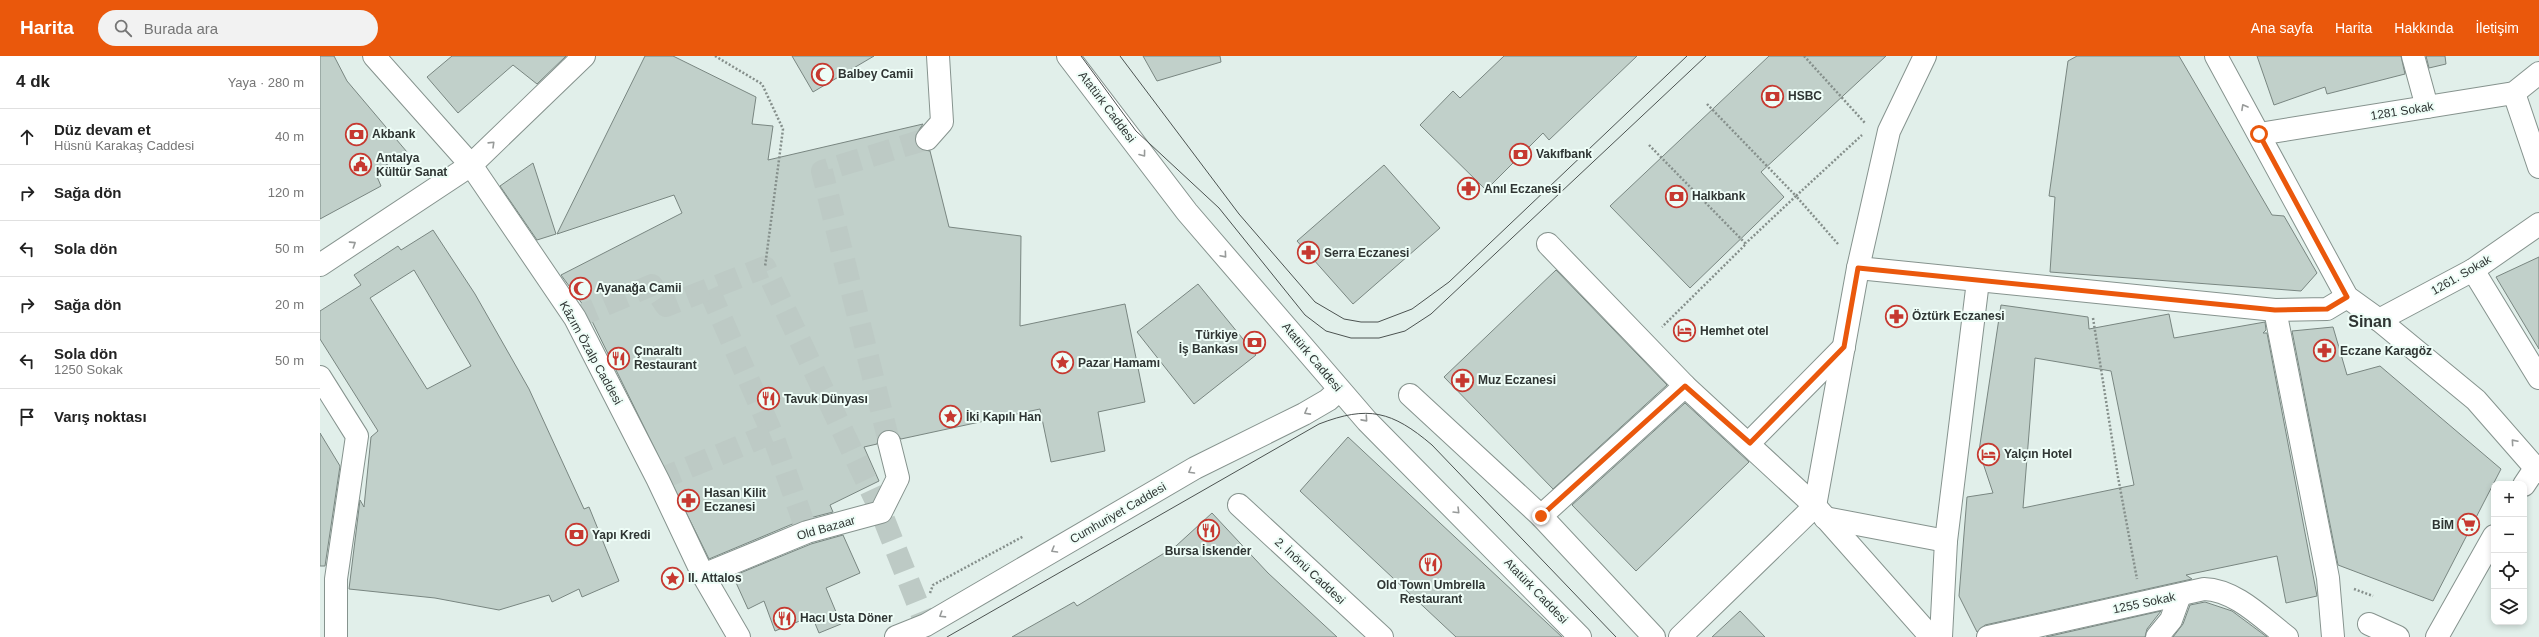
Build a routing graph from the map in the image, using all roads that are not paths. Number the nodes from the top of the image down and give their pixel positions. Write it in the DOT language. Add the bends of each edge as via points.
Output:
graph roads {
  1 [pos="374,56"];
  2 [pos="584,56"];
  3 [pos="938,56"];
  4 [pos="1068,56"];
  5 [pos="1925,56"];
  6 [pos="2216,56"];
  7 [pos="2413,56"];
  8 [pos="2539,73"];
  9 [pos="2514,93"];
  10 [pos="2427,107"];
  11 [pos="2259,134"];
  12 [pos="927,139"];
  13 [pos="471,165"];
  14 [pos="2539,167"];
  15 [pos="2539,224"];
  16 [pos="1548,244"];
  17 [pos="320,265"];
  18 [pos="1858,268"];
  19 [pos="2473,270"];
  20 [pos="1978,281"];
  21 [pos="2347,297"];
  22 [pos="2275,310"];
  23 [pos="2379,320"];
  24 [pos="1844,347"];
  25 [pos="320,377"];
  26 [pos="2539,378"];
  27 [pos="1685,386"];
  28 [pos="1339,390"];
  29 [pos="1410,395"];
  30 [pos="889,442"];
  31 [pos="1750,443"];
  32 [pos="2533,475"];
  33 [pos="1239,505"];
  34 [pos="1820,512"];
  35 [pos="1541,516"];
  36 [pos="1946,541"];
  37 [pos="2491,541"];
  38 [pos="703,575"];
  39 [pos="328,578"];
  40 [pos="2180,594"];
  41 [pos="2369,624"];
  42 [pos="336,637"];
  43 [pos="739,637"];
  44 [pos="896,637"];
  45 [pos="1382,637"];
  46 [pos="1580,637"];
  47 [pos="1654,637"];
  48 [pos="1680,637"];
  49 [pos="1931,637"];
  50 [pos="1940,637"];
  51 [pos="1988,637"];
  52 [pos="2157,637"];
  53 [pos="2287,637"];
  54 [pos="2333,637"];
  55 [pos="2398,637"];
  56 [pos="2437,637"];
  1 -- 13 [label="street, Kâzım Özalp Caddesi"];
  13 -- 2 [label="street, one-way"];
  3 -- 12 [label="street" via="942,122"];
  4 -- 28 [label="street, Atatürk Caddesi, one-way" via="1187,212"];
  5 -- 18 [label="street" via="1889,131"];
  11 -- 6 [label="street, one-way"];
  7 -- 10 [label="street"];
  8 -- 9 [label="street, 1281 Sokak"];
  9 -- 10 [label="street, 1281 Sokak"];
  9 -- 14 [label="street"];
  10 -- 11 [label="street, 1281 Sokak"];
  11 -- 21 [label="street"];
  17 -- 13 [label="street, one-way"];
  13 -- 38 [label="street, Kâzım Özalp Caddesi" via="575,318 658,480"];
  15 -- 19 [label="street, 1261. Sokak"];
  16 -- 27 [label="street"];
  18 -- 20 [label="street"];
  18 -- 24 [label="street"];
  19 -- 23 [label="street, 1261. Sokak"];
  19 -- 26 [label="street"];
  20 -- 22 [label="street"];
  20 -- 36 [label="street"];
  21 -- 22 [label="street" via="2327,309"];
  21 -- 23 [label="street"];
  22 -- 54 [label="street" via="2328,578"];
  32 -- 23 [label="street, one-way" via="2476,400"];
  24 -- 31 [label="street"];
  24 -- 34 [label="street"];
  25 -- 39 [label="street" via="357,436"];
  27 -- 31 [label="street"];
  27 -- 35 [label="street"];
  28 -- 44 [label="street, Cumhuriyet Caddesi, one-way" via="1328,400 1304,414 1195,468 926,625"];
  28 -- 46 [label="street, Atatürk Caddesi, one-way"];
  29 -- 35 [label="street"];
  30 -- 38 [label="street, Old Bazaar" via="898,478 881,512 807,532"];
  31 -- 34 [label="street"];
  33 -- 45 [label="street, 2. İnönü Caddesi"];
  34 -- 36 [label="street"];
  34 -- 48 [label="street"];
  34 -- 49 [label="street"];
  35 -- 47 [label="street"];
  36 -- 50 [label="street"];
  37 -- 56 [label="street"];
  38 -- 43 [label="street, Kâzım Özalp Caddesi"];
  39 -- 42 [label="street"];
  40 -- 51 [label="street, 1255 Sokak"];
  40 -- 52 [label="street" via="2171,620"];
  40 -- 53 [label="street, 1255 Sokak" via="2215,589 2241,602"];
  41 -- 55 [label="street"];
}
